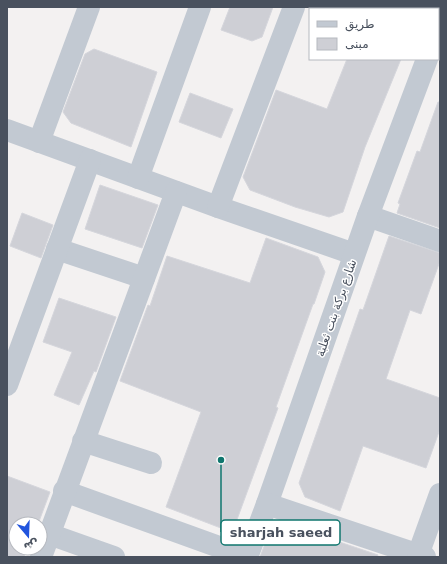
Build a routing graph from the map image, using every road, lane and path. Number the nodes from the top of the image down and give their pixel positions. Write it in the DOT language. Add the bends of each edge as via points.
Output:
graph roads {
  1 [pos="89,7"];
  2 [pos="200,7"];
  3 [pos="294,7"];
  4 [pos="427,60"];
  5 [pos="7,130"];
  6 [pos="39,142"];
  7 [pos="90,160"];
  8 [pos="138,178"];
  9 [pos="176,192"];
  10 [pos="218,207"];
  11 [pos="368,216"];
  12 [pos="440,241"];
  13 [pos="57,250"];
  14 [pos="354,254"];
  15 [pos="144,278"];
  16 [pos="7,385"];
  17 [pos="83,441"];
  18 [pos="152,463"];
  19 [pos="64,491"];
  20 [pos="440,494"];
  21 [pos="268,504"];
  22 [pos="49,534"];
  23 [pos="421,556"];
  24 [pos="41,557"];
  25 [pos="114,557"];
  26 [pos="247,557"];
  1 -- 6 [label="street"];
  2 -- 8 [label="street"];
  3 -- 10 [label="street"];
  4 -- 11 [label="street, شارع بركة بنت ثعلبة"];
  5 -- 6 [label="street"];
  6 -- 7 [label="street"];
  7 -- 8 [label="street"];
  7 -- 13 [label="street"];
  8 -- 9 [label="street"];
  9 -- 10 [label="street"];
  9 -- 15 [label="street"];
  10 -- 14 [label="street"];
  11 -- 12 [label="street"];
  11 -- 14 [label="street, شارع بركة بنت ثعلبة"];
  13 -- 15 [label="street"];
  13 -- 16 [label="street"];
  14 -- 21 [label="street, شارع بركة بنت ثعلبة"];
  15 -- 17 [label="street"];
  17 -- 18 [label="street"];
  17 -- 19 [label="street"];
  19 -- 22 [label="street"];
  19 -- 26 [label="street"];
  20 -- 23 [label="street"];
  21 -- 23 [label="street"];
  21 -- 26 [label="street, شارع بركة بنت ثعلبة"];
  22 -- 24 [label="street"];
  22 -- 25 [label="street"];
}
